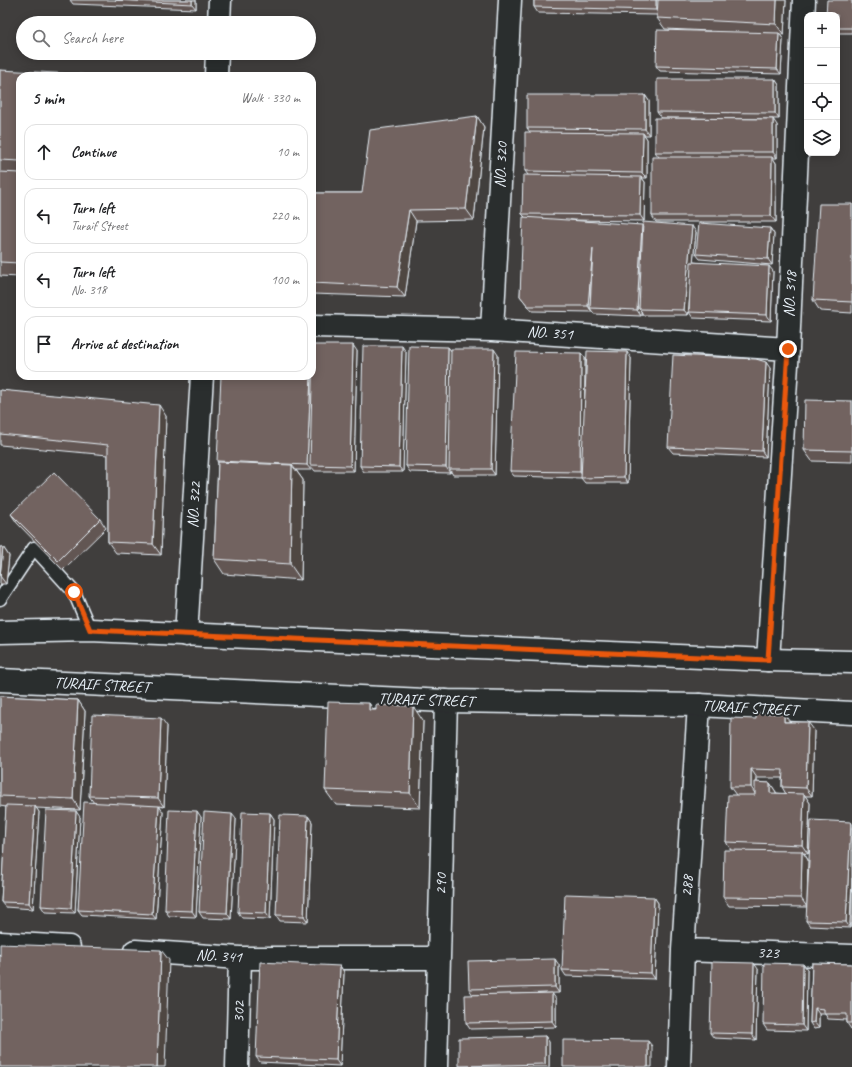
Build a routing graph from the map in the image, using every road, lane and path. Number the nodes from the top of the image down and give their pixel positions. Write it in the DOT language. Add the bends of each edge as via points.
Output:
graph roads {
  1 [pos="220,0"];
  2 [pos="510,0"];
  3 [pos="804,0"];
  4 [pos="219,16"];
  5 [pos="217,60"];
  6 [pos="216,72"];
  7 [pos="316,326"];
  8 [pos="492,330"];
  9 [pos="788,349"];
  10 [pos="202,380"];
  11 [pos="0,599"];
  12 [pos="90,630"];
  13 [pos="0,632"];
  14 [pos="186,635"];
  15 [pos="768,660"];
  16 [pos="852,662"];
  17 [pos="0,680"];
  18 [pos="446,701"];
  19 [pos="699,705"];
  20 [pos="852,713"];
  21 [pos="0,943"];
  22 [pos="85,948"];
  23 [pos="116,950"];
  24 [pos="683,950"];
  25 [pos="852,956"];
  26 [pos="240,958"];
  27 [pos="439,958"];
  28 [pos="237,1067"];
  29 [pos="436,1067"];
  30 [pos="679,1067"];
  1 -- 4 [label="street"];
  2 -- 8 [label="street, NO. 320"];
  3 -- 9 [label="street, NO. 318"];
  5 -- 6 [label="street"];
  7 -- 8 [label="street, NO. 351"];
  8 -- 9 [label="street, NO. 351"];
  9 -- 15 [label="street, NO. 318"];
  10 -- 14 [label="street, NO. 322"];
  11 -- 12 [label="lane" via="34,548 74,592"];
  12 -- 13 [label="street"];
  12 -- 14 [label="street"];
  14 -- 15 [label="street"];
  15 -- 16 [label="street"];
  17 -- 18 [label="street, TURAIF STREET"];
  18 -- 19 [label="street, TURAIF STREET"];
  18 -- 27 [label="street, 290"];
  19 -- 20 [label="street, TURAIF STREET"];
  19 -- 24 [label="street, 288"];
  21 -- 22 [label="street"];
  23 -- 26 [label="street, NO. 341"];
  24 -- 25 [label="street, 323"];
  24 -- 30 [label="street, 288"];
  26 -- 27 [label="street, NO. 341"];
  26 -- 28 [label="street, 302"];
  27 -- 29 [label="street, 290"];
}
